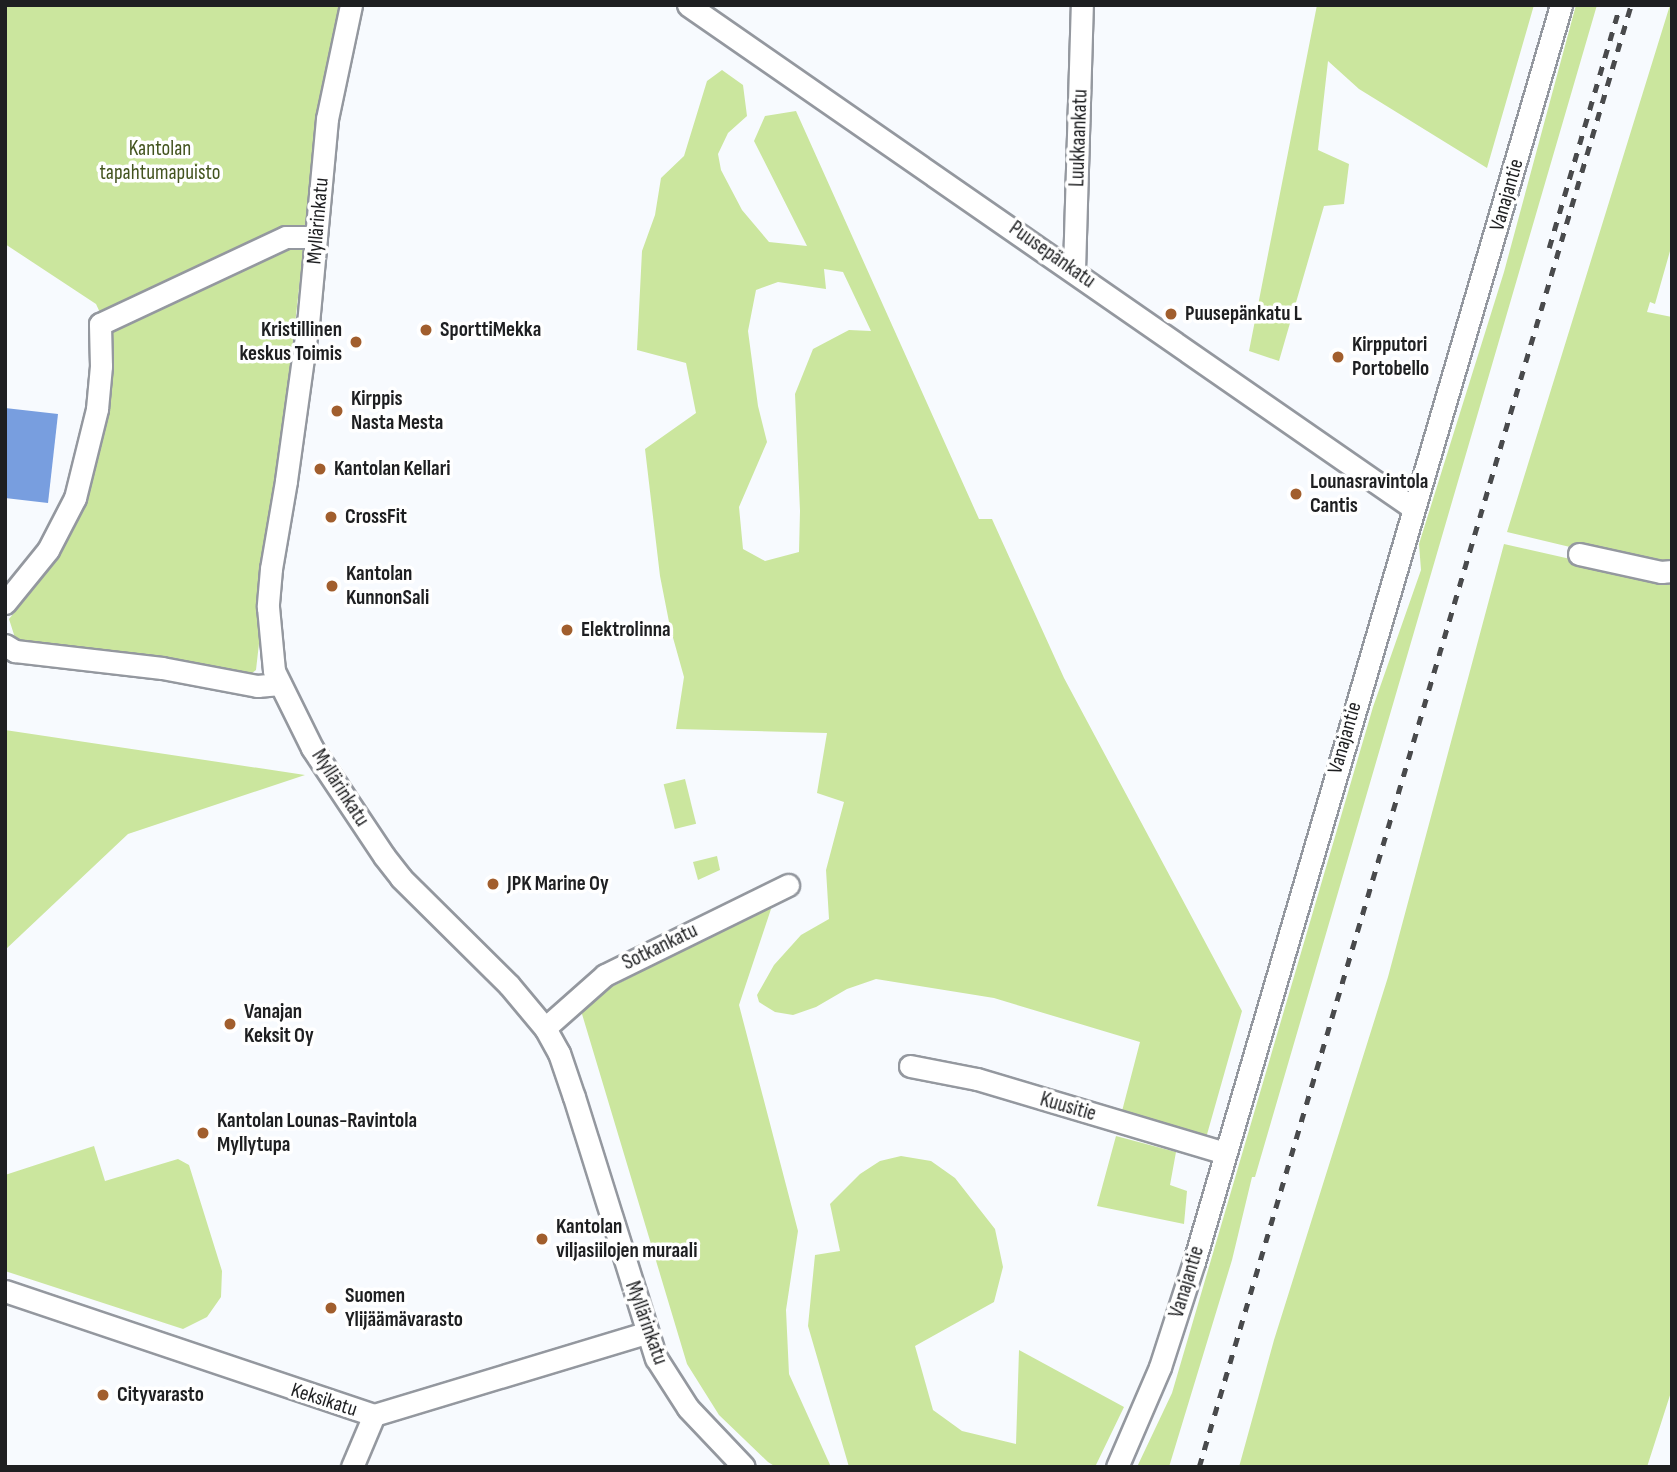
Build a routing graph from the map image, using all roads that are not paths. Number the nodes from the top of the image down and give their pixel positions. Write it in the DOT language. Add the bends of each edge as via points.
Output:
graph roads {
  1 [pos="351,5"];
  2 [pos="688,5"];
  3 [pos="1082,5"];
  4 [pos="1562,5"];
  5 [pos="316,237"];
  6 [pos="1074,270"];
  7 [pos="1413,508"];
  8 [pos="1579,554"];
  9 [pos="1672,571"];
  10 [pos="5,603"];
  11 [pos="5,645"];
  12 [pos="280,684"];
  13 [pos="788,885"];
  14 [pos="545,1028"];
  15 [pos="909,1066"];
  16 [pos="1226,1153"];
  17 [pos="5,1291"];
  18 [pos="646,1333"];
  19 [pos="374,1415"];
  20 [pos="352,1467"];
  21 [pos="744,1467"];
  22 [pos="1117,1467"];
  1 -- 5 [label="street, Myllärinkatu" via="327,119"];
  2 -- 6 [label="street, Puusepänkatu"];
  3 -- 6 [label="street, Luukkaankatu"];
  4 -- 7 [label="street, Vanajantie"];
  5 -- 10 [label="street" via="286,237 100,324 97,409 75,498 48,550"];
  5 -- 12 [label="street, Myllärinkatu" via="268,594 271,649"];
  6 -- 7 [label="street, Puusepänkatu"];
  7 -- 16 [label="street, Vanajantie"];
  8 -- 9 [label="street"];
  11 -- 12 [label="street" via="15,651 162,668 257,686"];
  12 -- 14 [label="street, Myllärinkatu" via="312,748 384,856"];
  13 -- 14 [label="street, Sotkankatu" via="605,975"];
  14 -- 18 [label="street, Myllärinkatu" via="574,1097"];
  15 -- 16 [label="street, Kuusitie" via="977,1079"];
  16 -- 22 [label="street, Vanajantie" via="1160,1367"];
  17 -- 19 [label="street, Keksikatu"];
  18 -- 19 [label="street, Keksikatu"];
  18 -- 21 [label="street, Myllärinkatu" via="688,1408"];
  19 -- 20 [label="street"];
}
